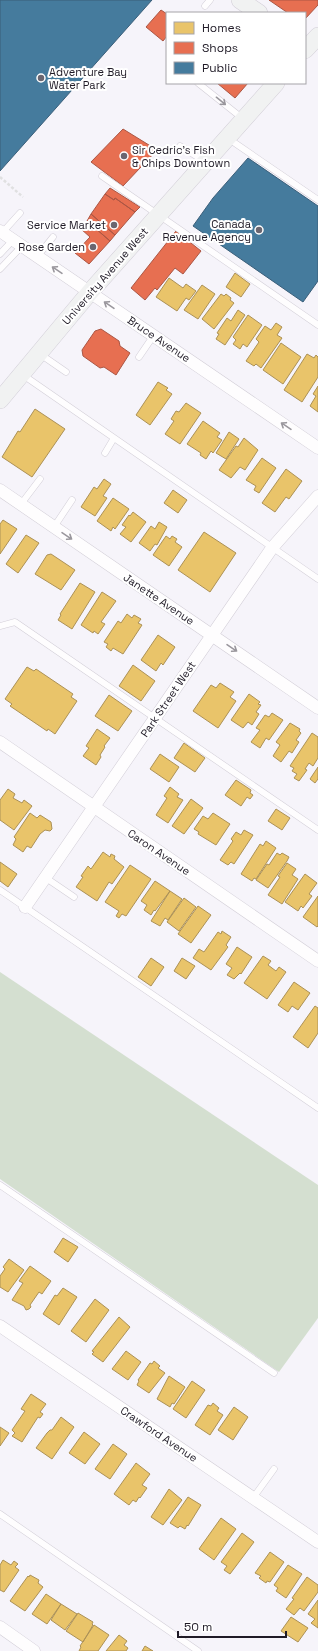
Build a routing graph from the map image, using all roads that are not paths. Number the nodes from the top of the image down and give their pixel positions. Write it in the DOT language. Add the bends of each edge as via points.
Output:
graph roads {
  1 [pos="210,0"];
  2 [pos="205,6"];
  3 [pos="199,84"];
  4 [pos="275,84"];
  5 [pos="243,119"];
  6 [pos="227,138"];
  7 [pos="180,146"];
  8 [pos="205,162"];
  9 [pos="102,176"];
  10 [pos="318,200"];
  11 [pos="20,213"];
  12 [pos="158,215"];
  13 [pos="1,232"];
  14 [pos="53,237"];
  15 [pos="17,243"];
  16 [pos="0,254"];
  17 [pos="38,256"];
  18 [pos="0,269"];
  19 [pos="90,292"];
  20 [pos="318,325"];
  21 [pos="154,335"];
  22 [pos="39,353"];
  23 [pos="139,357"];
  24 [pos="66,372"];
  25 [pos="21,374"];
  26 [pos="0,400"];
  27 [pos="114,438"];
  28 [pos="318,448"];
  29 [pos="105,452"];
  30 [pos="40,479"];
  31 [pos="0,490"];
  32 [pos="318,496"];
  33 [pos="72,500"];
  34 [pos="21,504"];
  35 [pos="54,526"];
  36 [pos="272,548"];
  37 [pos="318,579"];
  38 [pos="0,626"];
  39 [pos="212,635"];
  40 [pos="318,708"];
  41 [pos="155,718"];
  42 [pos="0,742"];
  43 [pos="94,807"];
  44 [pos="318,830"];
  45 [pos="46,878"];
  46 [pos="0,890"];
  47 [pos="74,897"];
  48 [pos="25,907"];
  49 [pos="318,961"];
  50 [pos="318,1108"];
  51 [pos="0,1185"];
  52 [pos="0,1326"];
  53 [pos="274,1373"];
  54 [pos="274,1468"];
  55 [pos="253,1498"];
  56 [pos="0,1514"];
  57 [pos="318,1541"];
  58 [pos="0,1627"];
  59 [pos="34,1651"];
  60 [pos="198,1651"];
  1 -- 2 [label="lane"];
  3 -- 5 [label="lane, one-way"];
  4 -- 5 [label="main road, University Avenue West"];
  5 -- 6 [label="main road, University Avenue West"];
  6 -- 8 [label="main road, University Avenue West"];
  6 -- 10 [label="lane"];
  7 -- 8 [label="lane"];
  8 -- 12 [label="main road, University Avenue West"];
  9 -- 12 [label="lane"];
  11 -- 13 [label="lane"];
  12 -- 19 [label="main road, University Avenue West"];
  12 -- 20 [label="lane"];
  13 -- 15 [label="street, Bruce Avenue"];
  14 -- 17 [label="lane"];
  15 -- 16 [label="lane"];
  15 -- 17 [label="street, Bruce Avenue"];
  15 -- 18 [label="lane"];
  19 -- 17 [label="street, Bruce Avenue, one-way"];
  21 -- 19 [label="street, Bruce Avenue, one-way"];
  19 -- 22 [label="main road, University Avenue West"];
  21 -- 23 [label="lane"];
  28 -- 21 [label="street, Bruce Avenue, one-way"];
  22 -- 24 [label="lane"];
  22 -- 25 [label="main road, University Avenue West"];
  25 -- 26 [label="main road, University Avenue West"];
  25 -- 27 [label="lane"];
  27 -- 29 [label="lane"];
  27 -- 36 [label="lane"];
  30 -- 34 [label="lane"];
  31 -- 34 [label="street, Janette Avenue"];
  32 -- 36 [label="street, Park Street West"];
  33 -- 35 [label="lane"];
  34 -- 35 [label="street, Janette Avenue"];
  35 -- 39 [label="street, Janette Avenue, one-way"];
  36 -- 37 [label="lane"];
  36 -- 39 [label="street, Park Street West"];
  38 -- 41 [label="lane" via="15,622"];
  39 -- 40 [label="street, Janette Avenue, one-way"];
  39 -- 41 [label="street, Park Street West"];
  41 -- 43 [label="street, Park Street West"];
  41 -- 44 [label="lane"];
  42 -- 43 [label="street, Caron Avenue"];
  43 -- 45 [label="street, Park Street West"];
  43 -- 49 [label="street, Caron Avenue"];
  45 -- 47 [label="lane"];
  45 -- 48 [label="street, Park Street West"];
  46 -- 48 [label="lane"];
  48 -- 50 [label="lane"];
  51 -- 53 [label="lane"];
  52 -- 55 [label="street, Crawford Avenue"];
  54 -- 55 [label="lane"];
  55 -- 57 [label="street, Crawford Avenue"];
  56 -- 60 [label="lane"];
  58 -- 59 [label="street"];
}
